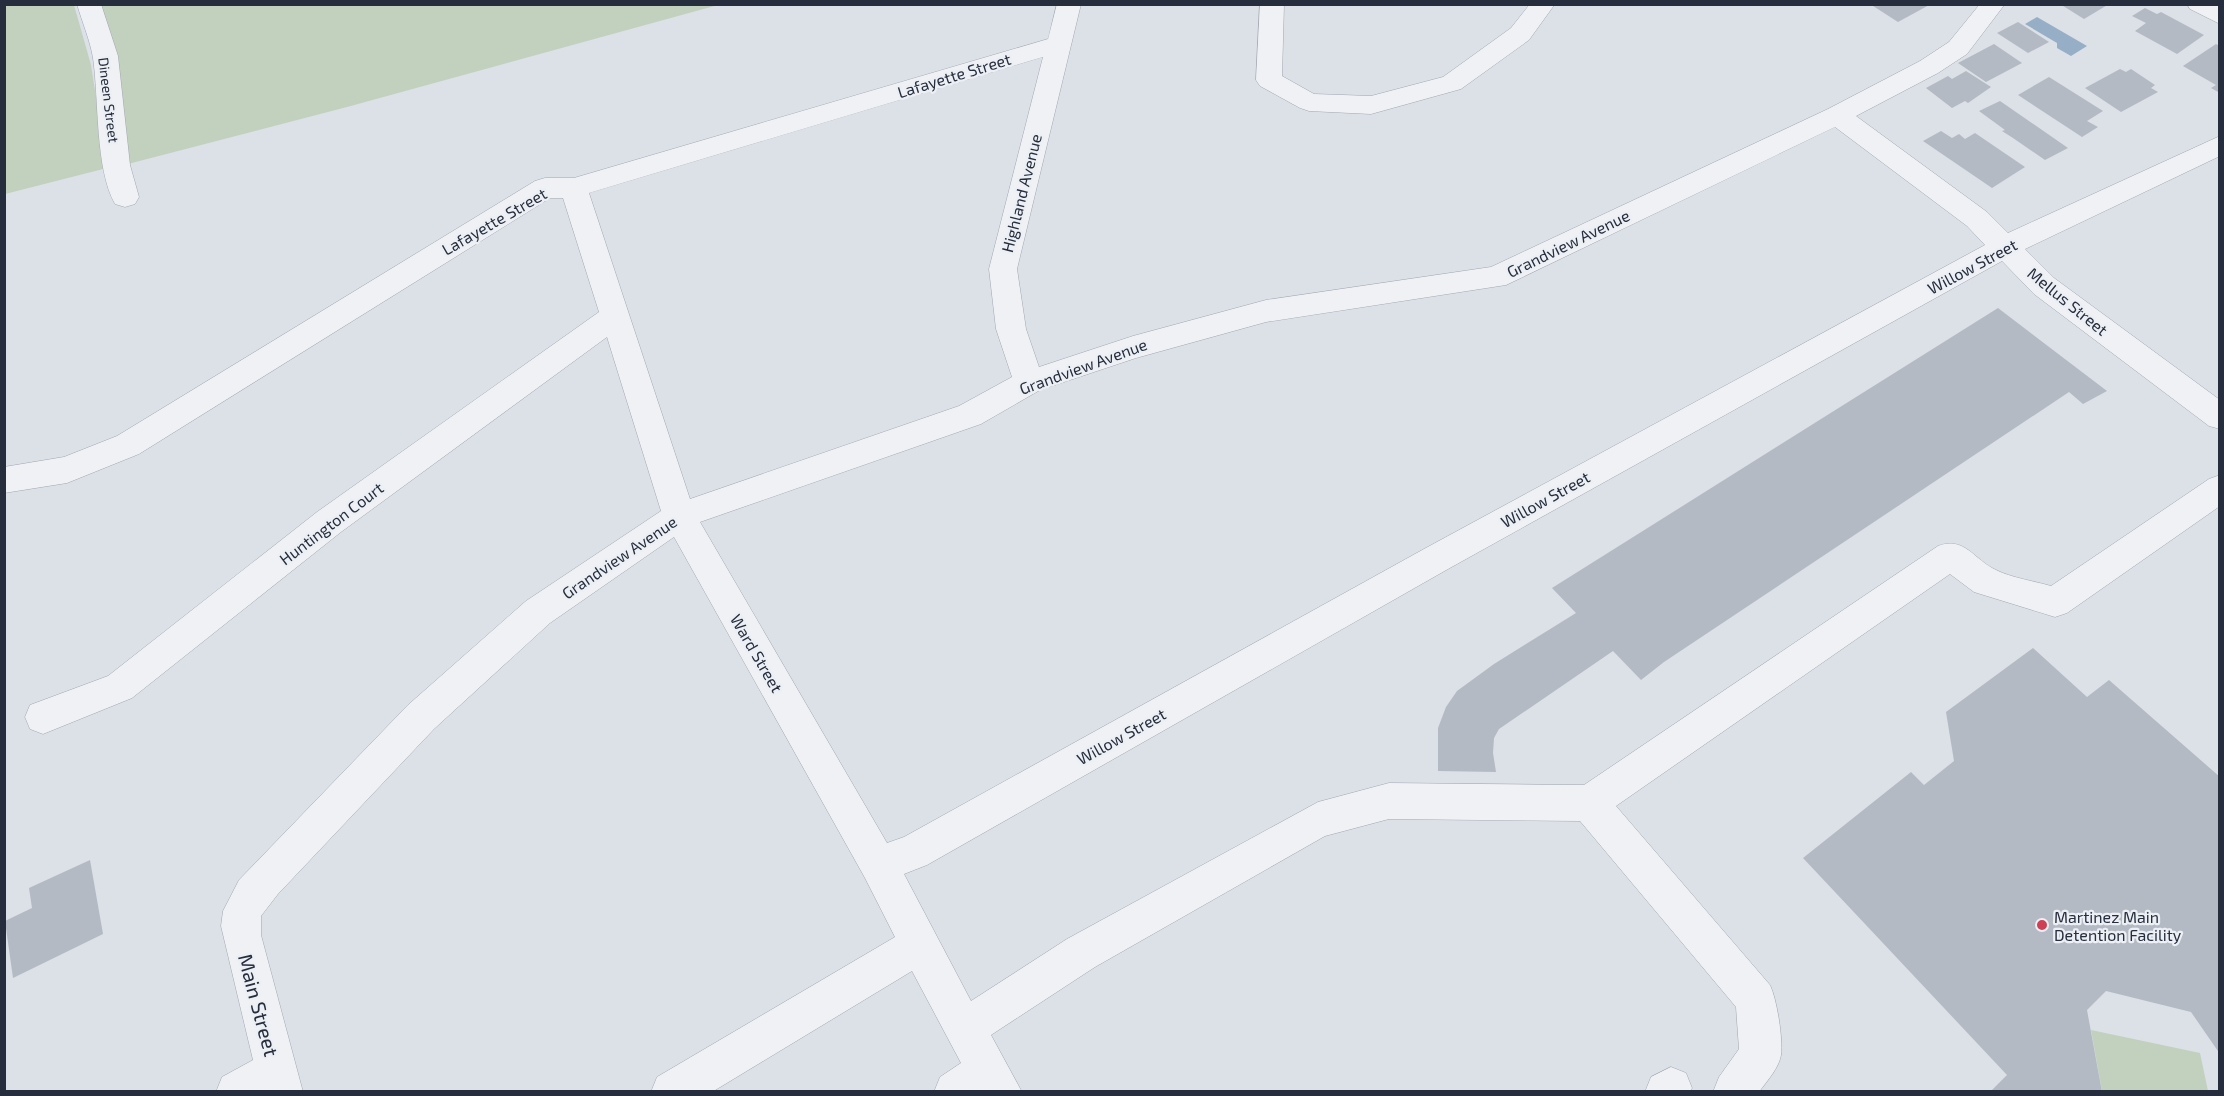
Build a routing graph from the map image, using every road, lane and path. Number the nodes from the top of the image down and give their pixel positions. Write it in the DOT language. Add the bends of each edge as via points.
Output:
graph roads {
  1 [pos="89,4"];
  2 [pos="1069,4"];
  3 [pos="1272,4"];
  4 [pos="1543,4"];
  5 [pos="1993,4"];
  6 [pos="2199,4"];
  7 [pos="2220,16"];
  8 [pos="1058,44"];
  9 [pos="1837,115"];
  10 [pos="2220,145"];
  11 [pos="574,188"];
  12 [pos="125,197"];
  13 [pos="2006,246"];
  14 [pos="614,317"];
  15 [pos="1029,382"];
  16 [pos="2220,417"];
  17 [pos="4,480"];
  18 [pos="2220,488"];
  19 [pos="679,516"];
  20 [pos="43,717"];
  21 [pos="1589,803"];
  22 [pos="878,865"];
  23 [pos="238,918"];
  24 [pos="921,944"];
  25 [pos="964,1029"];
  26 [pos="994,1080"];
  27 [pos="279,1081"];
  28 [pos="237,1092"];
  29 [pos="672,1092"];
  30 [pos="955,1092"];
  31 [pos="1734,1092"];
  1 -- 12 [label="street, Dineen Street" via="105,56 117,165"];
  2 -- 8 [label="street, Highland Avenue"];
  3 -- 4 [label="street" via="1269,80 1309,102 1371,105 1452,83 1520,34"];
  5 -- 9 [label="street, Grandview Avenue" via="1958,48"];
  6 -- 7 [label="street"];
  8 -- 11 [label="street, Lafayette Street"];
  8 -- 15 [label="street, Highland Avenue" via="1003,269 1011,328"];
  9 -- 13 [label="street, Mellus Street" via="1977,219"];
  9 -- 15 [label="street, Grandview Avenue" via="1496,277 1266,311 1133,347"];
  10 -- 13 [label="street, Willow Street"];
  11 -- 14 [label="street, Ward Street"];
  11 -- 17 [label="street, Lafayette Street" via="545,188 128,445 67,470"];
  13 -- 16 [label="street, Mellus Street" via="2044,286"];
  13 -- 22 [label="street, Willow Street" via="914,852"];
  14 -- 19 [label="street, Ward Street"];
  14 -- 20 [label="street, Huntington Court" via="329,522 120,687"];
  15 -- 19 [label="street, Grandview Avenue" via="970,415"];
  18 -- 21 [label="street" via="2055,602 1986,582 1950,556"];
  19 -- 22 [label="street, Ward Street"];
  19 -- 23 [label="street, Grandview Avenue" via="538,612 421,717 264,880"];
  21 -- 25 [label="street" via="1389,801 1318,820 1081,953"];
  21 -- 31 [label="street" via="1756,999 1760,1055"];
  22 -- 24 [label="street, Ward Street"];
  23 -- 27 [label="street, Main Street"];
  24 -- 25 [label="street, Ward Street"];
  24 -- 29 [label="street"];
  25 -- 26 [label="street, Ward Street"];
  26 -- 30 [label="street"];
  27 -- 28 [label="street"];
}
